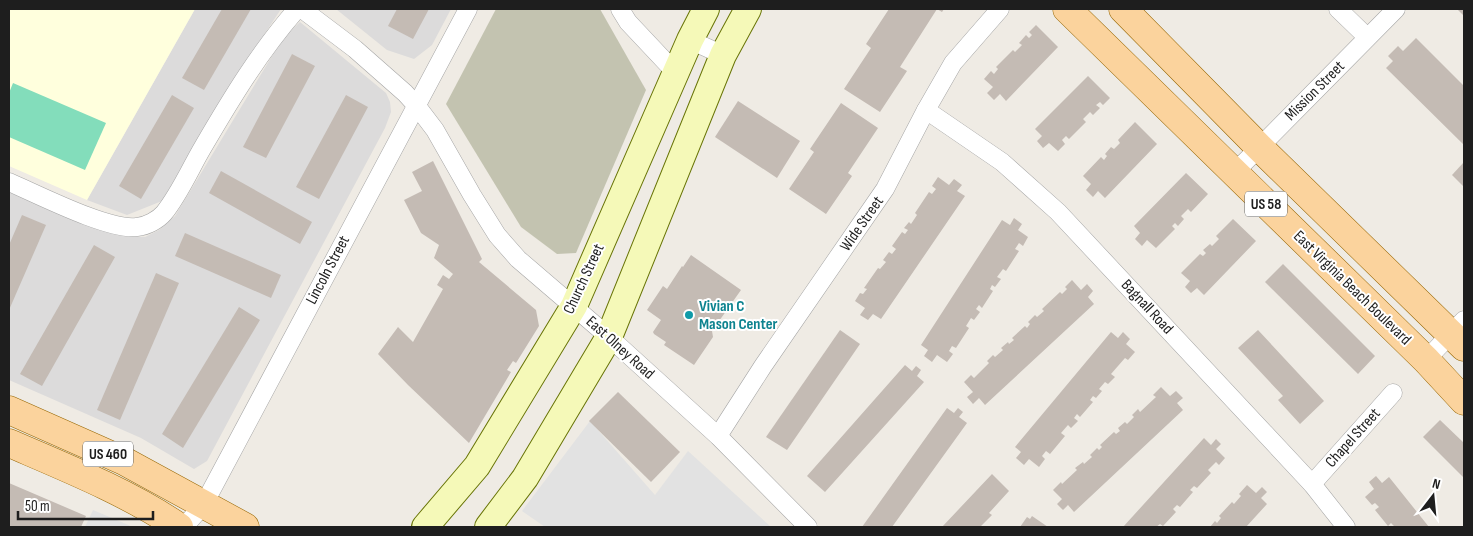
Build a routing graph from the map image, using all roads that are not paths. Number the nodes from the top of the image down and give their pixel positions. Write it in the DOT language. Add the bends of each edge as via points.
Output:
graph roads {
  1 [pos="297,9"];
  2 [pos="302,9"];
  3 [pos="468,9"];
  4 [pos="620,9"];
  5 [pos="706,9"];
  6 [pos="748,9"];
  7 [pos="1000,9"];
  8 [pos="1067,9"];
  9 [pos="1122,9"];
  10 [pos="1338,9"];
  11 [pos="1396,9"];
  12 [pos="1367,37"];
  13 [pos="690,40"];
  14 [pos="723,55"];
  15 [pos="675,72"];
  16 [pos="416,106"];
  17 [pos="926,110"];
  18 [pos="1259,147"];
  19 [pos="1234,173"];
  20 [pos="9,182"];
  21 [pos="574,306"];
  22 [pos="1460,334"];
  23 [pos="609,337"];
  24 [pos="1426,360"];
  25 [pos="1393,393"];
  26 [pos="1464,401"];
  27 [pos="9,410"];
  28 [pos="718,436"];
  29 [pos="9,443"];
  30 [pos="1312,484"];
  31 [pos="204,504"];
  32 [pos="180,527"];
  33 [pos="184,527"];
  34 [pos="245,527"];
  35 [pos="425,527"];
  36 [pos="488,527"];
  37 [pos="808,527"];
  38 [pos="1346,527"];
  1 -- 20 [label="street" via="257,59 163,214 151,222 138,227 124,227 92,218"];
  2 -- 16 [label="street, East Olney Road" via="355,49"];
  3 -- 16 [label="street, Lincoln Street"];
  4 -- 15 [label="street" via="628,22"];
  5 -- 13 [label="main road, Church Street"];
  6 -- 14 [label="main road"];
  7 -- 17 [label="street, Wide Street" via="953,63"];
  8 -- 19 [label="main road, East Virginia Beach Boulevard / US 58"];
  9 -- 18 [label="main road, US 58"];
  10 -- 12 [label="street"];
  11 -- 12 [label="street, Mission Street"];
  12 -- 18 [label="street, Mission Street"];
  13 -- 14 [label="street"];
  13 -- 15 [label="main road, Church Street"];
  14 -- 23 [label="main road"];
  15 -- 21 [label="main road, Church Street"];
  16 -- 21 [label="street, East Olney Road" via="440,138 497,236 518,259"];
  16 -- 31 [label="street, Lincoln Street"];
  17 -- 28 [label="street, Wide Street" via="885,189"];
  17 -- 30 [label="street, Bagnall Road" via="1002,162 1058,212"];
  18 -- 19 [label="street, Mission Street"];
  18 -- 22 [label="main road, US 58"];
  19 -- 24 [label="main road, East Virginia Beach Boulevard / US 58"];
  21 -- 23 [label="street, East Olney Road"];
  21 -- 35 [label="main road, Church Street" via="477,466"];
  22 -- 24 [label="street"];
  23 -- 28 [label="street, East Olney Road"];
  23 -- 36 [label="main road" via="525,478"];
  24 -- 26 [label="main road, East Virginia Beach Boulevard / US 58"];
  25 -- 30 [label="street, Chapel Street"];
  27 -- 31 [label="main road, US 460" via="124,461"];
  28 -- 37 [label="street, East Olney Road"];
  29 -- 32 [label="main road, US 460" via="108,487"];
  30 -- 38 [label="street, Bagnall Road"];
  31 -- 33 [label="street, Lincoln Street"];
  31 -- 34 [label="main road, US 460"];
}
